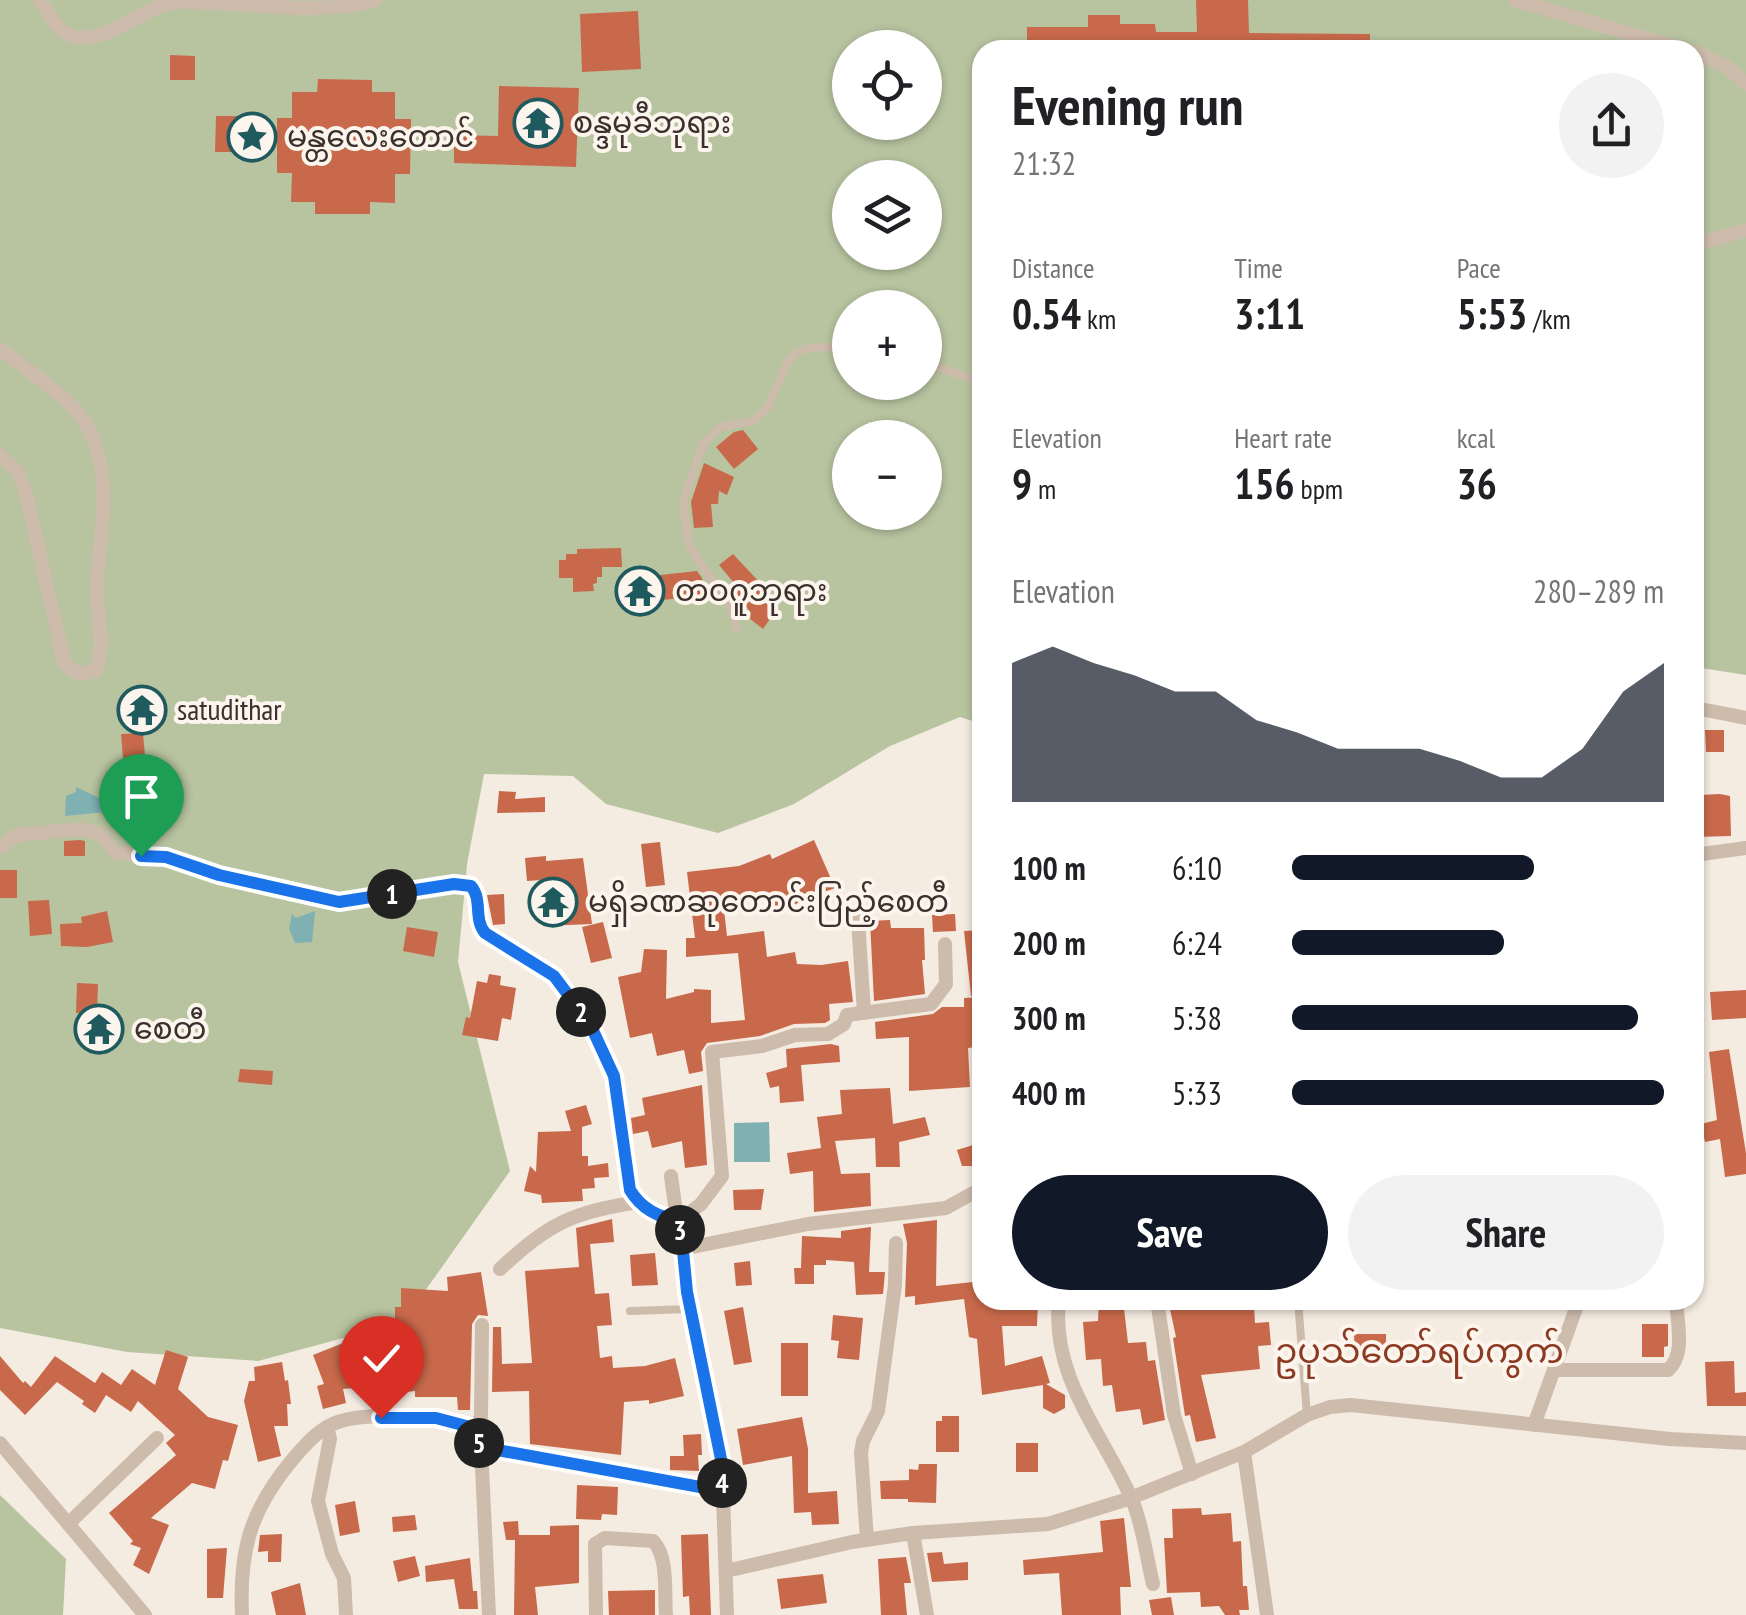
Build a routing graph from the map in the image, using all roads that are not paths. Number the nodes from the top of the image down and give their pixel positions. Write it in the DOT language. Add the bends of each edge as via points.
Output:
graph roads {
  1 [pos="40,0"];
  2 [pos="376,0"];
  3 [pos="1516,0"];
  4 [pos="1652,40"];
  5 [pos="1704,54"];
  6 [pos="1746,84"];
  7 [pos="1746,230"];
  8 [pos="1704,242"];
  9 [pos="832,347"];
  10 [pos="0,349"];
  11 [pos="942,369"];
  12 [pos="972,377"];
  13 [pos="0,455"];
  14 [pos="738,628"];
  15 [pos="1704,710"];
  16 [pos="1746,718"];
  17 [pos="0,848"];
  18 [pos="1746,848"];
  19 [pos="1704,852"];
  20 [pos="858,920"];
  21 [pos="945,944"];
  22 [pos="864,1012"];
  23 [pos="671,1176"];
  24 [pos="972,1194"];
  25 [pos="638,1202"];
  26 [pos="680,1220"];
  27 [pos="896,1242"];
  28 [pos="682,1249"];
  29 [pos="500,1269"];
  30 [pos="690,1309"];
  31 [pos="630,1310"];
  32 [pos="1058,1310"];
  33 [pos="1158,1310"];
  34 [pos="1299,1310"];
  35 [pos="1575,1310"];
  36 [pos="1676,1310"];
  37 [pos="482,1325"];
  38 [pos="1554,1370"];
  39 [pos="1307,1415"];
  40 [pos="1534,1425"];
  41 [pos="327,1427"];
  42 [pos="474,1432"];
  43 [pos="157,1438"];
  44 [pos="0,1443"];
  45 [pos="1746,1443"];
  46 [pos="481,1447"];
  47 [pos="1244,1452"];
  48 [pos="1192,1474"];
  49 [pos="722,1491"];
  50 [pos="1132,1497"];
  51 [pos="68,1524"];
  52 [pos="914,1534"];
  53 [pos="867,1540"];
  54 [pos="726,1571"];
  55 [pos="1152,1584"];
  56 [pos="145,1615"];
  57 [pos="242,1615"];
  58 [pos="346,1615"];
  59 [pos="490,1615"];
  60 [pos="596,1615"];
  61 [pos="666,1615"];
  62 [pos="727,1615"];
  63 [pos="927,1615"];
  64 [pos="1267,1615"];
  1 -- 2 [label="street" via="55,24 75,37 185,1 328,6"];
  3 -- 4 [label="street"];
  5 -- 6 [label="street"];
  7 -- 8 [label="street"];
  9 -- 14 [label="lane" via="795,354 768,408 753,421 721,427 704,442 684,501 689,546"];
  10 -- 13 [label="street" via="72,406 100,453 101,658 84,675 64,662 25,489"];
  11 -- 12 [label="lane"];
  15 -- 16 [label="street"];
  17 -- 25 [label="street" via="17,835 82,828 100,834 116,854 166,857 339,902 471,886 485,933 554,976 603,1048 614,1076 630,1190"];
  18 -- 19 [label="street"];
  20 -- 22 [label="street"];
  21 -- 22 [label="street" via="946,984 931,1004"];
  22 -- 26 [label="street" via="847,1015 828,1034 712,1052 722,1176"];
  23 -- 26 [label="street"];
  24 -- 28 [label="street" via="946,1208 808,1224"];
  25 -- 26 [label="street"];
  25 -- 29 [label="street" via="586,1210 553,1226"];
  26 -- 28 [label="street"];
  27 -- 53 [label="street" via="878,1411 862,1441"];
  28 -- 30 [label="street"];
  30 -- 31 [label="lane"];
  30 -- 49 [label="street"];
  32 -- 50 [label="street" via="1058,1346 1068,1375"];
  33 -- 48 [label="street" via="1174,1415"];
  34 -- 39 [label="lane"];
  35 -- 38 [label="street"];
  36 -- 38 [label="street" via="1678,1352 1668,1370"];
  37 -- 42 [label="street" via="481,1416"];
  38 -- 40 [label="street"];
  39 -- 40 [label="street" via="1351,1405"];
  39 -- 47 [label="street"];
  40 -- 45 [label="street"];
  41 -- 42 [label="street" via="358,1418 436,1418"];
  41 -- 57 [label="street" via="288,1465 254,1516 242,1568"];
  41 -- 58 [label="street" via="318,1501 344,1578"];
  42 -- 46 [label="street"];
  43 -- 51 [label="street"];
  44 -- 51 [label="street"];
  46 -- 49 [label="street"];
  46 -- 59 [label="street"];
  47 -- 48 [label="street"];
  47 -- 64 [label="street"];
  48 -- 50 [label="street"];
  49 -- 54 [label="street"];
  50 -- 52 [label="street" via="1048,1524"];
  50 -- 55 [label="street"];
  51 -- 56 [label="street"];
  52 -- 53 [label="street"];
  52 -- 63 [label="street"];
  53 -- 54 [label="street"];
  54 -- 62 [label="street"];
  60 -- 61 [label="street" via="595,1544 605,1538 658,1544"];
}
